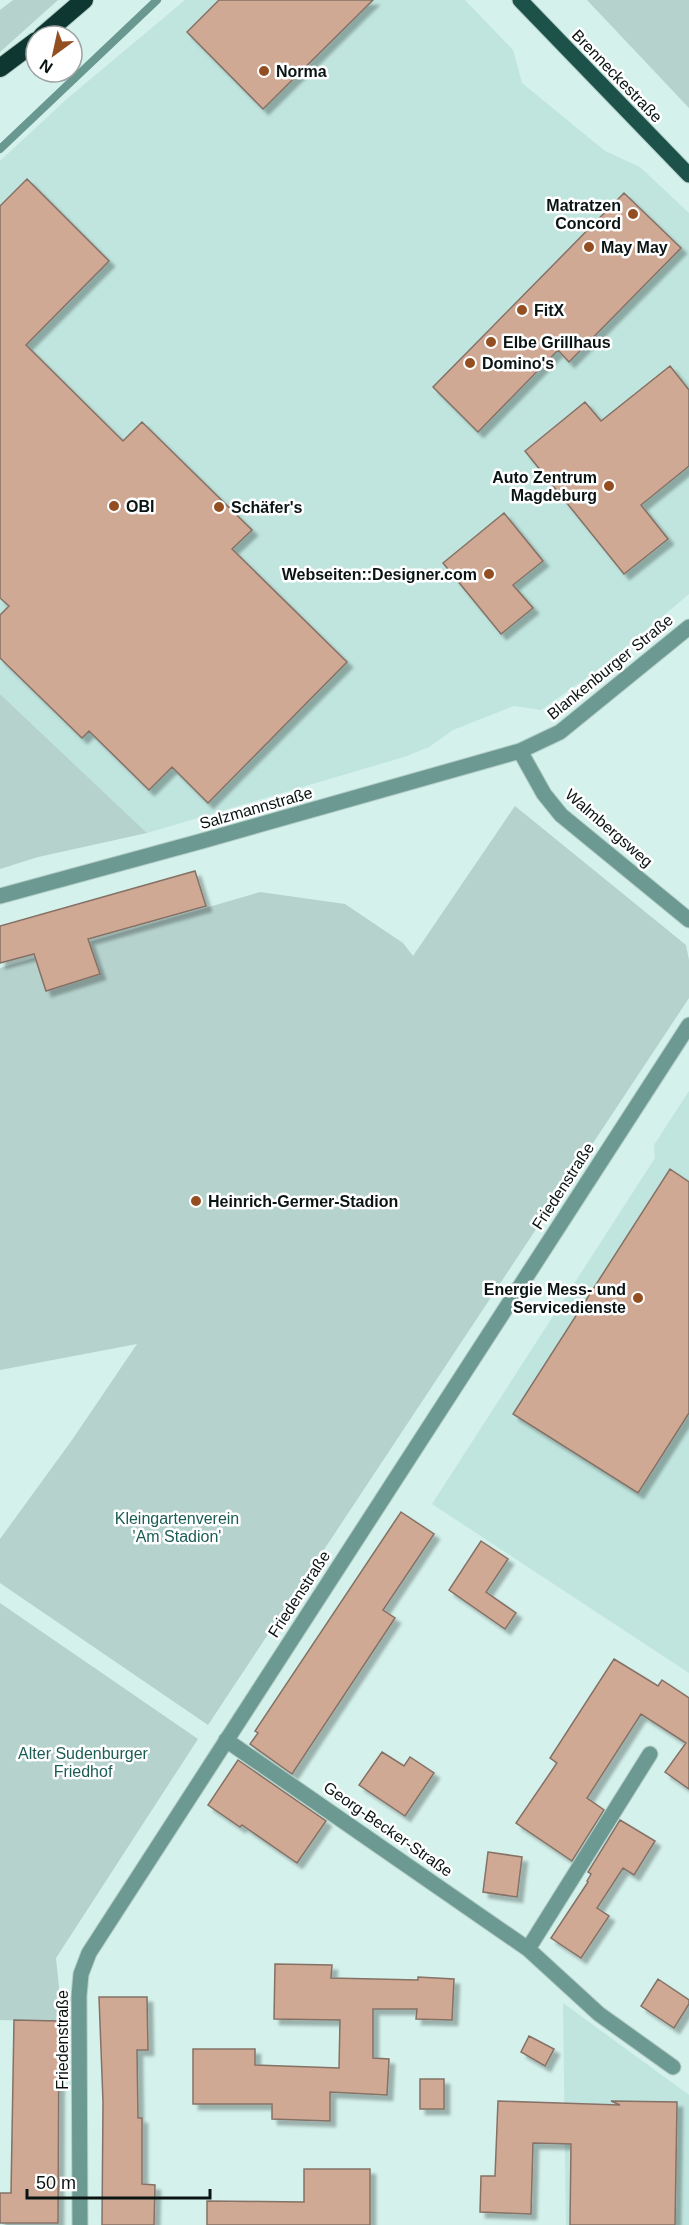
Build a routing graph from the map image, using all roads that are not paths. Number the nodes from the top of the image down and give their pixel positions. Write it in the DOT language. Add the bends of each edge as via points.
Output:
graph roads {
  1 [pos="84,0"];
  2 [pos="520,0"];
  3 [pos="56,24"];
  4 [pos="24,50"];
  5 [pos="0,68"];
  6 [pos="689,176"];
  7 [pos="689,627"];
  8 [pos="520,751"];
  9 [pos="0,896"];
  10 [pos="689,920"];
  11 [pos="689,1025"];
  12 [pos="226,1740"];
  13 [pos="650,1754"];
  14 [pos="528,1948"];
  15 [pos="673,2067"];
  16 [pos="80,2225"];
  1 -- 3 [label="highway"];
  2 -- 6 [label="main road, Brenneckestraße"];
  4 -- 5 [label="highway"];
  7 -- 8 [label="street, Blankenburger Straße" via="560,732"];
  8 -- 9 [label="street, Salzmannstraße"];
  8 -- 10 [label="street, Walmbergsweg" via="561,815"];
  11 -- 12 [label="street, Friedenstraße"];
  12 -- 14 [label="street, Georg-Becker-Straße"];
  12 -- 16 [label="street, Friedenstraße" via="97,1939 81,1974"];
  13 -- 14 [label="street"];
  14 -- 15 [label="street, Georg-Becker-Straße" via="598,2014"];
}
